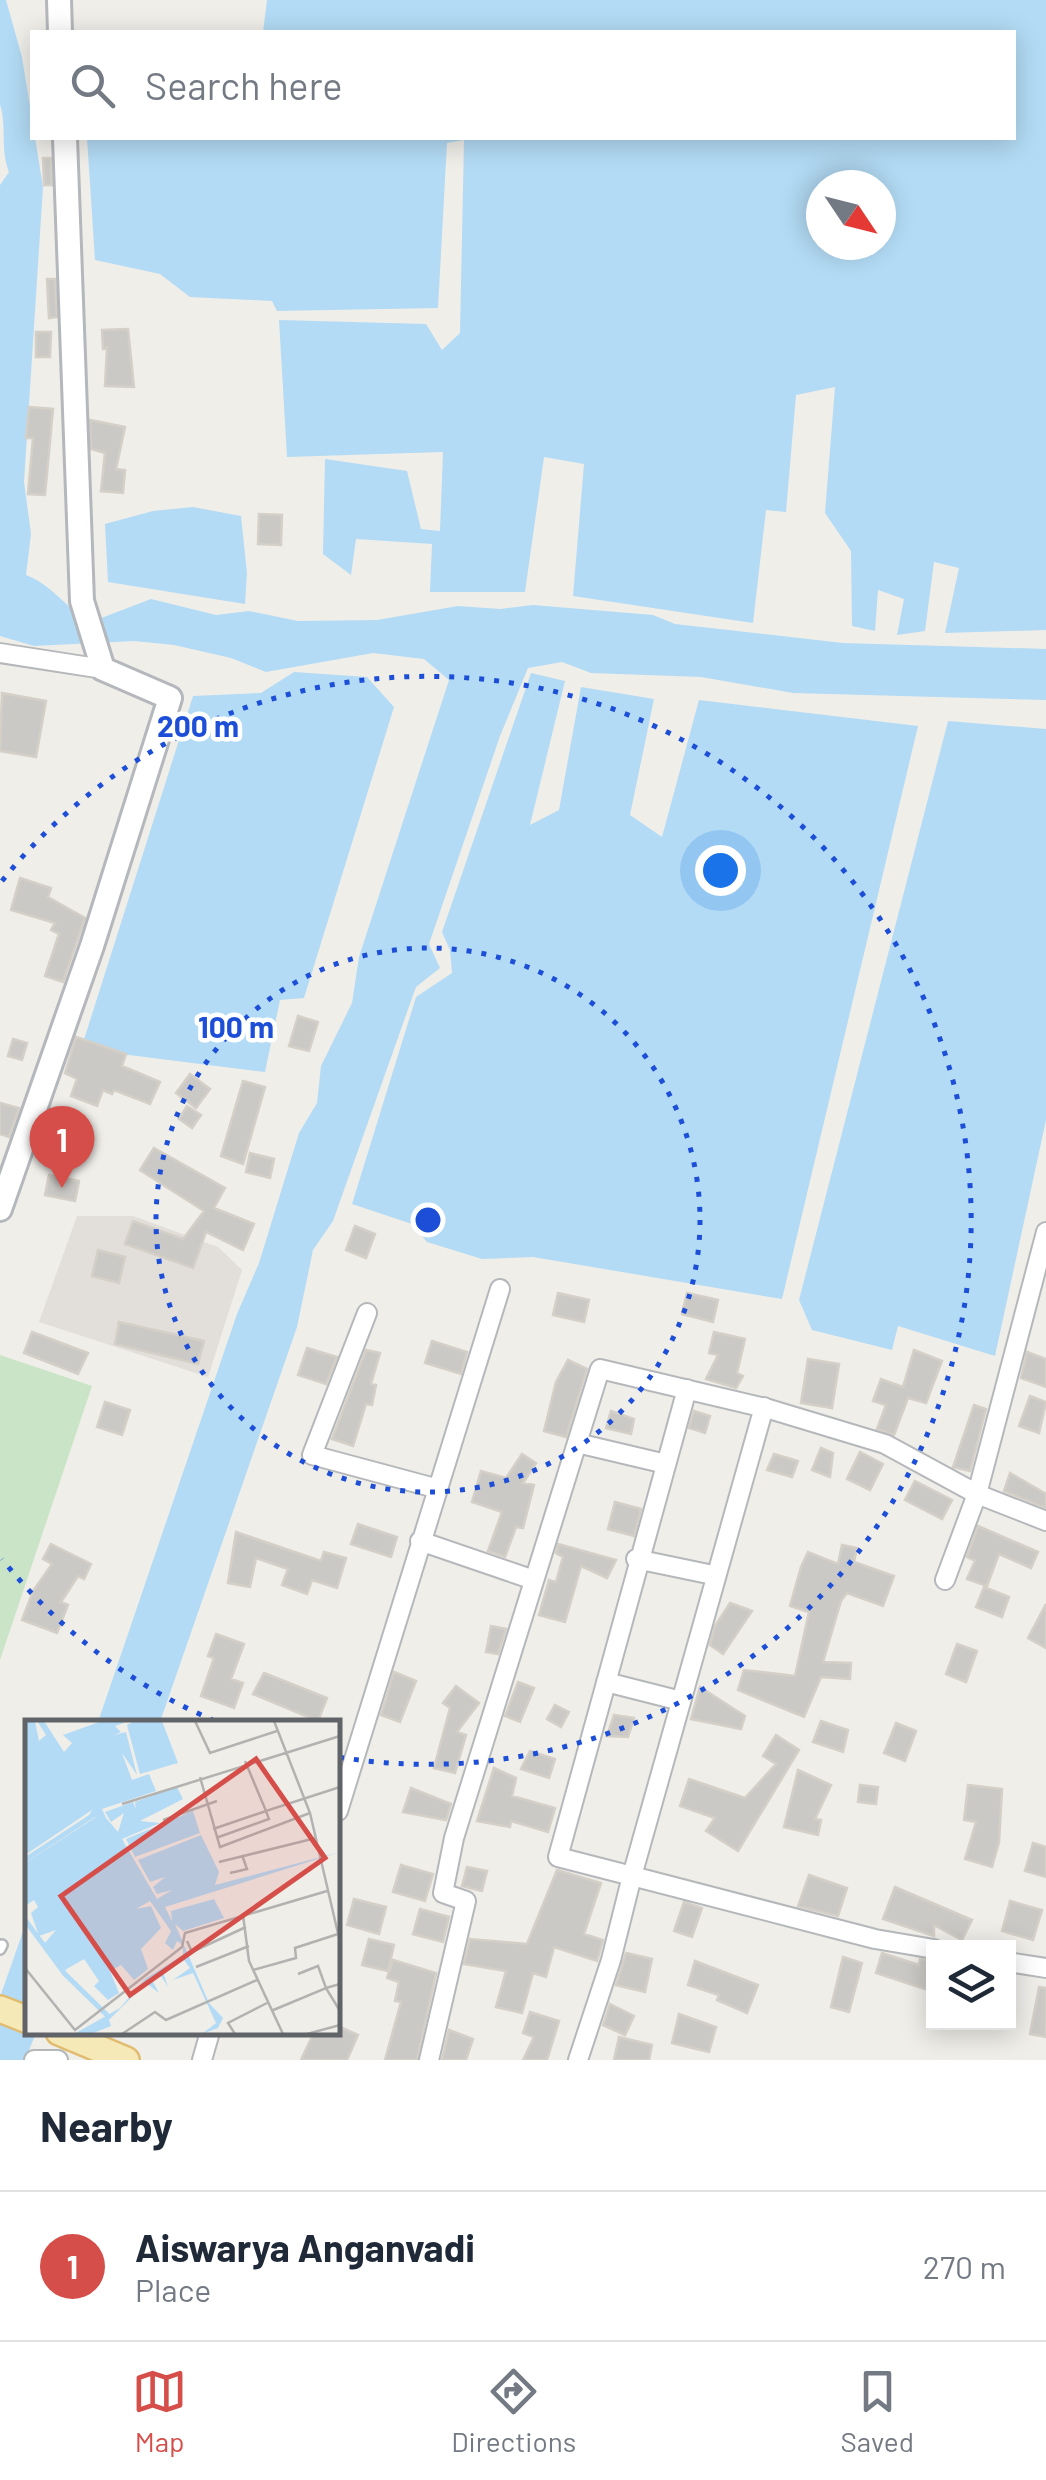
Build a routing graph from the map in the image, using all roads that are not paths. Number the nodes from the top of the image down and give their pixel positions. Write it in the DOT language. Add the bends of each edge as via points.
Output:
graph roads {
  1 [pos="59,0"];
  2 [pos="60,30"];
  3 [pos="65,140"];
  4 [pos="0,653"];
  5 [pos="104,668"];
  6 [pos="2,1199"];
  7 [pos="1046,1232"];
  8 [pos="500,1288"];
  9 [pos="367,1314"];
  10 [pos="687,1389"];
  11 [pos="764,1407"];
  12 [pos="578,1443"];
  13 [pos="666,1464"];
  14 [pos="435,1488"];
  15 [pos="977,1494"];
  16 [pos="1046,1521"];
  17 [pos="420,1542"];
  18 [pos="636,1560"];
  19 [pos="713,1576"];
  20 [pos="531,1579"];
  21 [pos="945,1580"];
  22 [pos="606,1682"];
  23 [pos="681,1701"];
  24 [pos="340,1804"];
  25 [pos="632,1876"];
  26 [pos="926,1948"];
  27 [pos="1016,1963"];
  28 [pos="1046,1968"];
  29 [pos="0,2010"];
  30 [pos="25,2019"];
  31 [pos="65,2035"];
  32 [pos="209,2035"];
  33 [pos="107,2057"];
  34 [pos="34,2060"];
  35 [pos="58,2060"];
  36 [pos="202,2060"];
  37 [pos="429,2060"];
  38 [pos="578,2060"];
  1 -- 2 [label="main road"];
  3 -- 5 [label="main road" via="82,602"];
  4 -- 5 [label="street"];
  5 -- 6 [label="main road" via="170,698"];
  7 -- 15 [label="street"];
  8 -- 14 [label="street"];
  9 -- 14 [label="street" via="312,1455"];
  10 -- 11 [label="street"];
  10 -- 12 [label="street" via="600,1369"];
  10 -- 13 [label="street"];
  11 -- 15 [label="street" via="885,1444"];
  11 -- 19 [label="street"];
  12 -- 13 [label="street"];
  12 -- 20 [label="street"];
  13 -- 18 [label="street"];
  14 -- 17 [label="street"];
  15 -- 16 [label="street"];
  15 -- 21 [label="street"];
  17 -- 20 [label="street"];
  17 -- 24 [label="street"];
  18 -- 19 [label="street"];
  18 -- 22 [label="street"];
  19 -- 23 [label="street"];
  20 -- 37 [label="street" via="454,1838 444,1893 466,1902"];
  22 -- 23 [label="street"];
  22 -- 25 [label="street" via="558,1858"];
  23 -- 25 [label="street"];
  25 -- 26 [label="street"];
  25 -- 38 [label="street"];
  27 -- 28 [label="street"];
  29 -- 30 [label="main road"];
  31 -- 33 [label="main road"];
  32 -- 36 [label="street"];
  34 -- 35 [label="street"];
}
